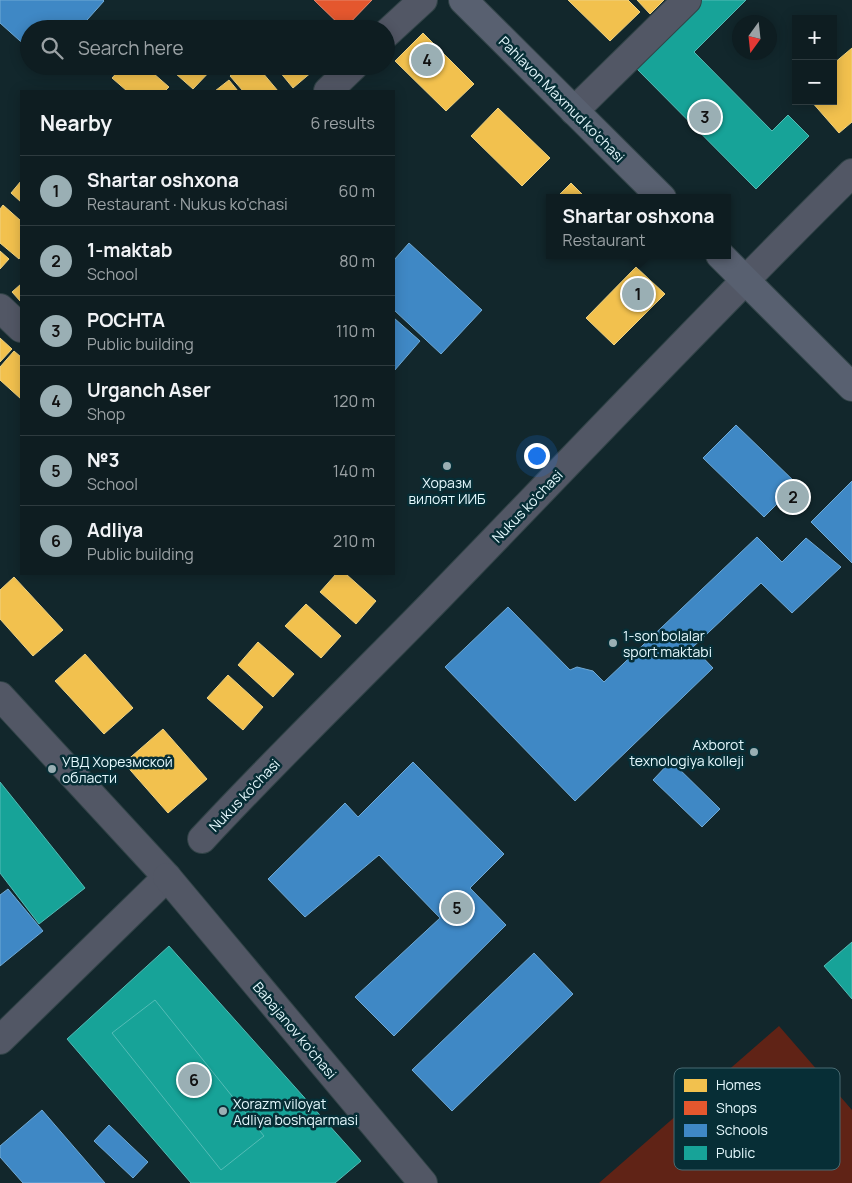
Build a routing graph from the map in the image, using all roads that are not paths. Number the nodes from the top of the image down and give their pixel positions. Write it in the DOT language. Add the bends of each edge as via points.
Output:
graph roads {
  1 [pos="423,0"];
  2 [pos="463,0"];
  3 [pos="687,0"];
  4 [pos="395,26"];
  5 [pos="345,75"];
  6 [pos="329,90"];
  7 [pos="574,110"];
  8 [pos="852,173"];
  9 [pos="658,194"];
  10 [pos="724,259"];
  11 [pos="744,280"];
  12 [pos="0,308"];
  13 [pos="20,327"];
  14 [pos="852,387"];
  15 [pos="0,696"];
  16 [pos="202,839"];
  17 [pos="167,877"];
  18 [pos="0,1040"];
  19 [pos="423,1183"];
  1 -- 4 [label="street"];
  2 -- 7 [label="main road, Pahlavon Maxmud ko'chasi"];
  3 -- 7 [label="street"];
  5 -- 6 [label="street"];
  7 -- 9 [label="main road, Pahlavon Maxmud ko'chasi"];
  8 -- 11 [label="street, Nukus ko'chasi"];
  10 -- 11 [label="main road"];
  11 -- 14 [label="main road"];
  11 -- 16 [label="street, Nukus ko'chasi"];
  12 -- 13 [label="street"];
  15 -- 17 [label="street, Babajanov ko'chasi"];
  17 -- 18 [label="street"];
  17 -- 19 [label="street, Babajanov ko'chasi"];
}
